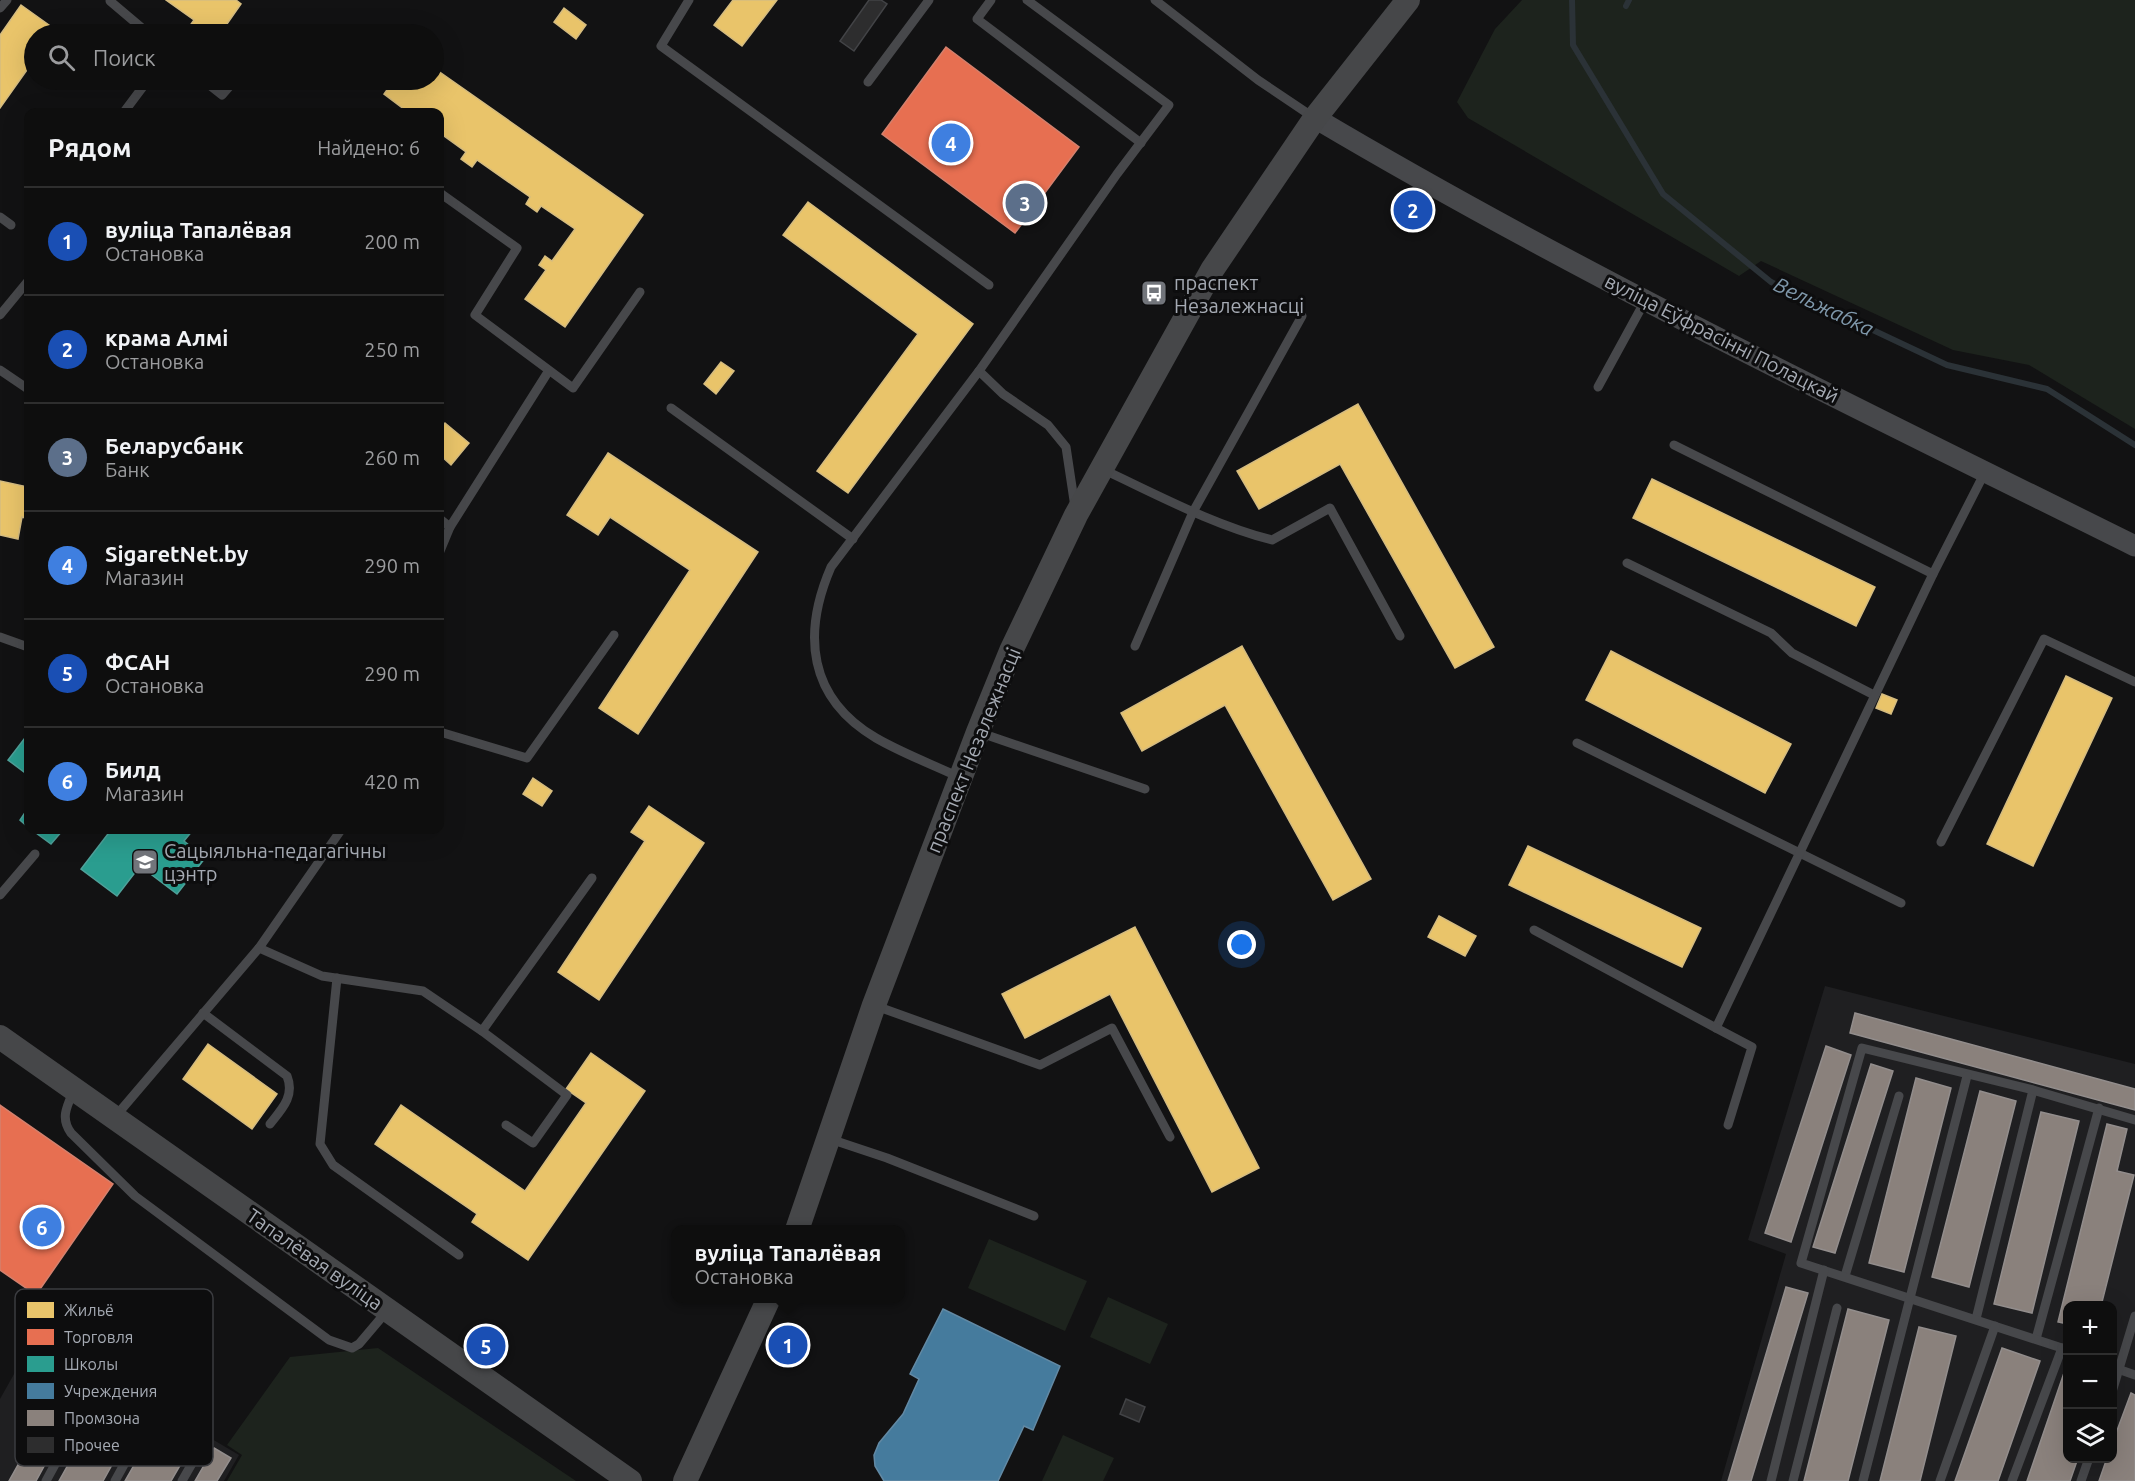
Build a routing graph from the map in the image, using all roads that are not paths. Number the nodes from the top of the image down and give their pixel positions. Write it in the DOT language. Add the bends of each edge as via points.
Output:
graph roads {
  1 [pos="7,0"];
  2 [pos="690,0"];
  3 [pos="929,0"];
  4 [pos="991,0"];
  5 [pos="1027,0"];
  6 [pos="1155,0"];
  7 [pos="1408,0"];
  8 [pos="110,1"];
  9 [pos="0,8"];
  10 [pos="137,24"];
  11 [pos="868,82"];
  12 [pos="140,90"];
  13 [pos="127,108"];
  14 [pos="1315,118"];
  15 [pos="1141,142"];
  16 [pos="444,196"];
  17 [pos="0,217"];
  18 [pos="10,225"];
  19 [pos="989,285"];
  20 [pos="24,286"];
  21 [pos="640,292"];
  22 [pos="1645,301"];
  23 [pos="0,315"];
  24 [pos="1302,316"];
  25 [pos="0,370"];
  26 [pos="979,371"];
  27 [pos="548,372"];
  28 [pos="24,386"];
  29 [pos="1598,387"];
  30 [pos="671,408"];
  31 [pos="1674,445"];
  32 [pos="1102,470"];
  33 [pos="1986,471"];
  34 [pos="1193,512"];
  35 [pos="1076,515"];
  36 [pos="444,522"];
  37 [pos="450,527"];
  38 [pos="853,539"];
  39 [pos="444,541"];
  40 [pos="2135,546"];
  41 [pos="1627,563"];
  42 [pos="1933,574"];
  43 [pos="614,635"];
  44 [pos="1400,636"];
  45 [pos="0,637"];
  46 [pos="24,646"];
  47 [pos="1135,646"];
  48 [pos="2135,682"];
  49 [pos="1874,695"];
  50 [pos="978,732"];
  51 [pos="444,733"];
  52 [pos="1577,742"];
  53 [pos="961,778"];
  54 [pos="1145,789"];
  55 [pos="337,834"];
  56 [pos="1941,842"];
  57 [pos="1800,852"];
  58 [pos="35,854"];
  59 [pos="592,879"];
  60 [pos="0,895"];
  61 [pos="1901,903"];
  62 [pos="1533,930"];
  63 [pos="259,948"];
  64 [pos="337,978"];
  65 [pos="873,1005"];
  66 [pos="203,1013"];
  67 [pos="1716,1028"];
  68 [pos="482,1030"];
  69 [pos="0,1037"];
  70 [pos="1967,1076"];
  71 [pos="74,1090"];
  72 [pos="2033,1090"];
  73 [pos="1899,1096"];
  74 [pos="2099,1108"];
  75 [pos="114,1119"];
  76 [pos="2135,1120"];
  77 [pos="270,1124"];
  78 [pos="506,1125"];
  79 [pos="1728,1125"];
  80 [pos="1170,1137"];
  81 [pos="828,1138"];
  82 [pos="1034,1216"];
  83 [pos="799,1225"];
  84 [pos="459,1255"];
  85 [pos="1824,1270"];
  86 [pos="1845,1276"];
  87 [pos="1910,1297"];
  88 [pos="767,1303"];
  89 [pos="1837,1308"];
  90 [pos="387,1310"];
  91 [pos="2135,1316"];
  92 [pos="1976,1319"];
  93 [pos="1995,1326"];
  94 [pos="2036,1340"];
  95 [pos="2063,1348"];
  96 [pos="2063,1354"];
  97 [pos="2117,1365"];
  98 [pos="2117,1368"];
  99 [pos="2135,1375"];
  100 [pos="2087,1463"];
  101 [pos="54,1466"];
  102 [pos="123,1466"];
  103 [pos="191,1466"];
  104 [pos="46,1481"];
  105 [pos="115,1481"];
  106 [pos="182,1481"];
  107 [pos="630,1481"];
  108 [pos="685,1481"];
  109 [pos="1770,1481"];
  110 [pos="1793,1481"];
  111 [pos="1863,1481"];
  112 [pos="1940,1481"];
  113 [pos="2012,1481"];
  114 [pos="2081,1481"];
  1 -- 9 [label="lane"];
  2 -- 19 [label="lane" via="661,46"];
  3 -- 11 [label="lane"];
  4 -- 15 [label="lane" via="977,19"];
  5 -- 15 [label="lane" via="1169,105"];
  6 -- 14 [label="lane" via="1258,80"];
  7 -- 14 [label="main road, праспект Незалежнасці"];
  8 -- 10 [label="lane"];
  12 -- 13 [label="lane"];
  14 -- 22 [label="street, вуліца Еўфрасінні Полацкай"];
  14 -- 32 [label="main road, праспект Незалежнасці" via="1212,270"];
  15 -- 26 [label="lane"];
  16 -- 27 [label="lane" via="517,248 475,315"];
  17 -- 18 [label="lane"];
  20 -- 23 [label="lane"];
  21 -- 27 [label="lane" via="573,388"];
  22 -- 29 [label="lane"];
  22 -- 33 [label="street, вуліца Еўфрасінні Полацкай"];
  24 -- 34 [label="lane"];
  25 -- 28 [label="lane"];
  26 -- 35 [label="lane" via="1003,394 1048,425 1066,447"];
  26 -- 38 [label="lane"];
  27 -- 37 [label="lane"];
  30 -- 38 [label="lane"];
  31 -- 42 [label="lane"];
  32 -- 34 [label="lane"];
  32 -- 35 [label="main road, праспект Незалежнасці"];
  33 -- 40 [label="street, вуліца Еўфрасінні Полацкай"];
  33 -- 42 [label="lane"];
  34 -- 44 [label="lane" via="1272,540 1330,508"];
  34 -- 47 [label="lane"];
  35 -- 50 [label="main road, праспект Незалежнасці" via="1011,651"];
  36 -- 37 [label="lane"];
  37 -- 39 [label="lane"];
  38 -- 53 [label="lane" via="831,567 815,615 813,650 823,684 846,716 876,738"];
  41 -- 49 [label="lane" via="1771,633 1792,653"];
  42 -- 49 [label="lane"];
  43 -- 51 [label="lane" via="527,758"];
  45 -- 46 [label="lane"];
  48 -- 56 [label="lane" via="2044,639"];
  49 -- 57 [label="lane"];
  50 -- 53 [label="main road, праспект Незалежнасці"];
  50 -- 54 [label="lane"];
  52 -- 57 [label="lane"];
  53 -- 65 [label="main road, праспект Незалежнасці"];
  55 -- 63 [label="lane"];
  57 -- 61 [label="lane"];
  57 -- 67 [label="lane"];
  58 -- 60 [label="lane"];
  59 -- 68 [label="lane"];
  62 -- 67 [label="lane"];
  63 -- 64 [label="lane" via="322,976"];
  63 -- 66 [label="lane"];
  64 -- 68 [label="lane" via="423,992"];
  64 -- 84 [label="lane" via="320,1144 333,1165"];
  65 -- 80 [label="lane" via="1040,1065 1112,1028"];
  65 -- 81 [label="main road, праспект Незалежнасці"];
  66 -- 75 [label="lane"];
  66 -- 77 [label="lane" via="287,1076 291,1086 288,1100"];
  67 -- 79 [label="lane" via="1752,1047"];
  68 -- 78 [label="lane" via="567,1095 532,1143"];
  69 -- 71 [label="main road, Тапалёвая вуліца"];
  70 -- 72 [label="lane"];
  70 -- 85 [label="lane" via="1862,1048 1801,1263"];
  70 -- 87 [label="lane"];
  71 -- 75 [label="main road, Тапалёвая вуліца"];
  71 -- 90 [label="lane" via="65,1112 65,1125 70,1133 135,1196 328,1340 352,1348"];
  72 -- 74 [label="lane"];
  72 -- 92 [label="lane"];
  73 -- 86 [label="lane"];
  74 -- 76 [label="lane"];
  74 -- 94 [label="lane"];
  75 -- 90 [label="main road, Тапалёвая вуліца"];
  81 -- 82 [label="lane"];
  81 -- 83 [label="main road, праспект Незалежнасці"];
  85 -- 86 [label="lane"];
  85 -- 109 [label="lane"];
  86 -- 87 [label="lane"];
  87 -- 92 [label="lane"];
  87 -- 111 [label="lane"];
  88 -- 108 [label="main road"];
  89 -- 110 [label="lane"];
  90 -- 107 [label="main road, Тапалёвая вуліца"];
  91 -- 97 [label="lane"];
  92 -- 93 [label="lane"];
  93 -- 94 [label="lane"];
  93 -- 112 [label="lane"];
  94 -- 95 [label="lane"];
  96 -- 113 [label="lane"];
  98 -- 99 [label="lane"];
  100 -- 114 [label="lane"];
  101 -- 104 [label="lane"];
  102 -- 105 [label="lane"];
  103 -- 106 [label="lane"];
}
